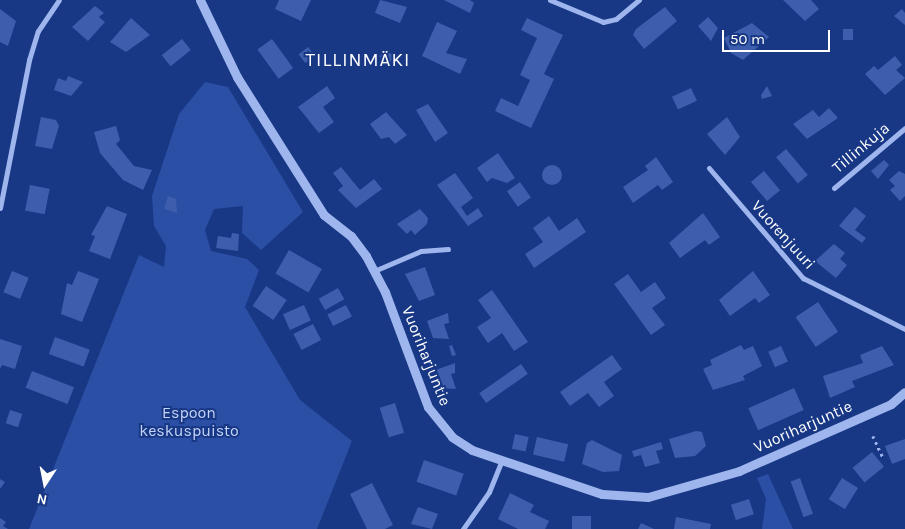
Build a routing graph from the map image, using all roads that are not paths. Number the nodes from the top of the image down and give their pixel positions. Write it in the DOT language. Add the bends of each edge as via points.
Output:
graph roads {
  1 [pos="59,0"];
  2 [pos="200,0"];
  3 [pos="550,0"];
  4 [pos="638,0"];
  5 [pos="905,128"];
  6 [pos="709,168"];
  7 [pos="834,188"];
  8 [pos="0,208"];
  9 [pos="448,249"];
  10 [pos="374,272"];
  11 [pos="905,329"];
  12 [pos="905,392"];
  13 [pos="501,463"];
  14 [pos="463,529"];
  1 -- 8 [label="street" via="38,31 29,60"];
  2 -- 10 [label="street, Vuoriharjuntie" via="237,77 324,215 351,236"];
  3 -- 4 [label="street" via="604,22 616,19"];
  5 -- 7 [label="street, Tillinkuja"];
  6 -- 11 [label="street, Vuorenjuuri" via="803,278"];
  9 -- 10 [label="street" via="421,251"];
  10 -- 13 [label="street, Vuoriharjuntie" via="428,407 452,437"];
  12 -- 13 [label="street, Vuoriharjuntie" via="891,404 739,472 648,497 602,494"];
  13 -- 14 [label="street" via="489,492"];
}
